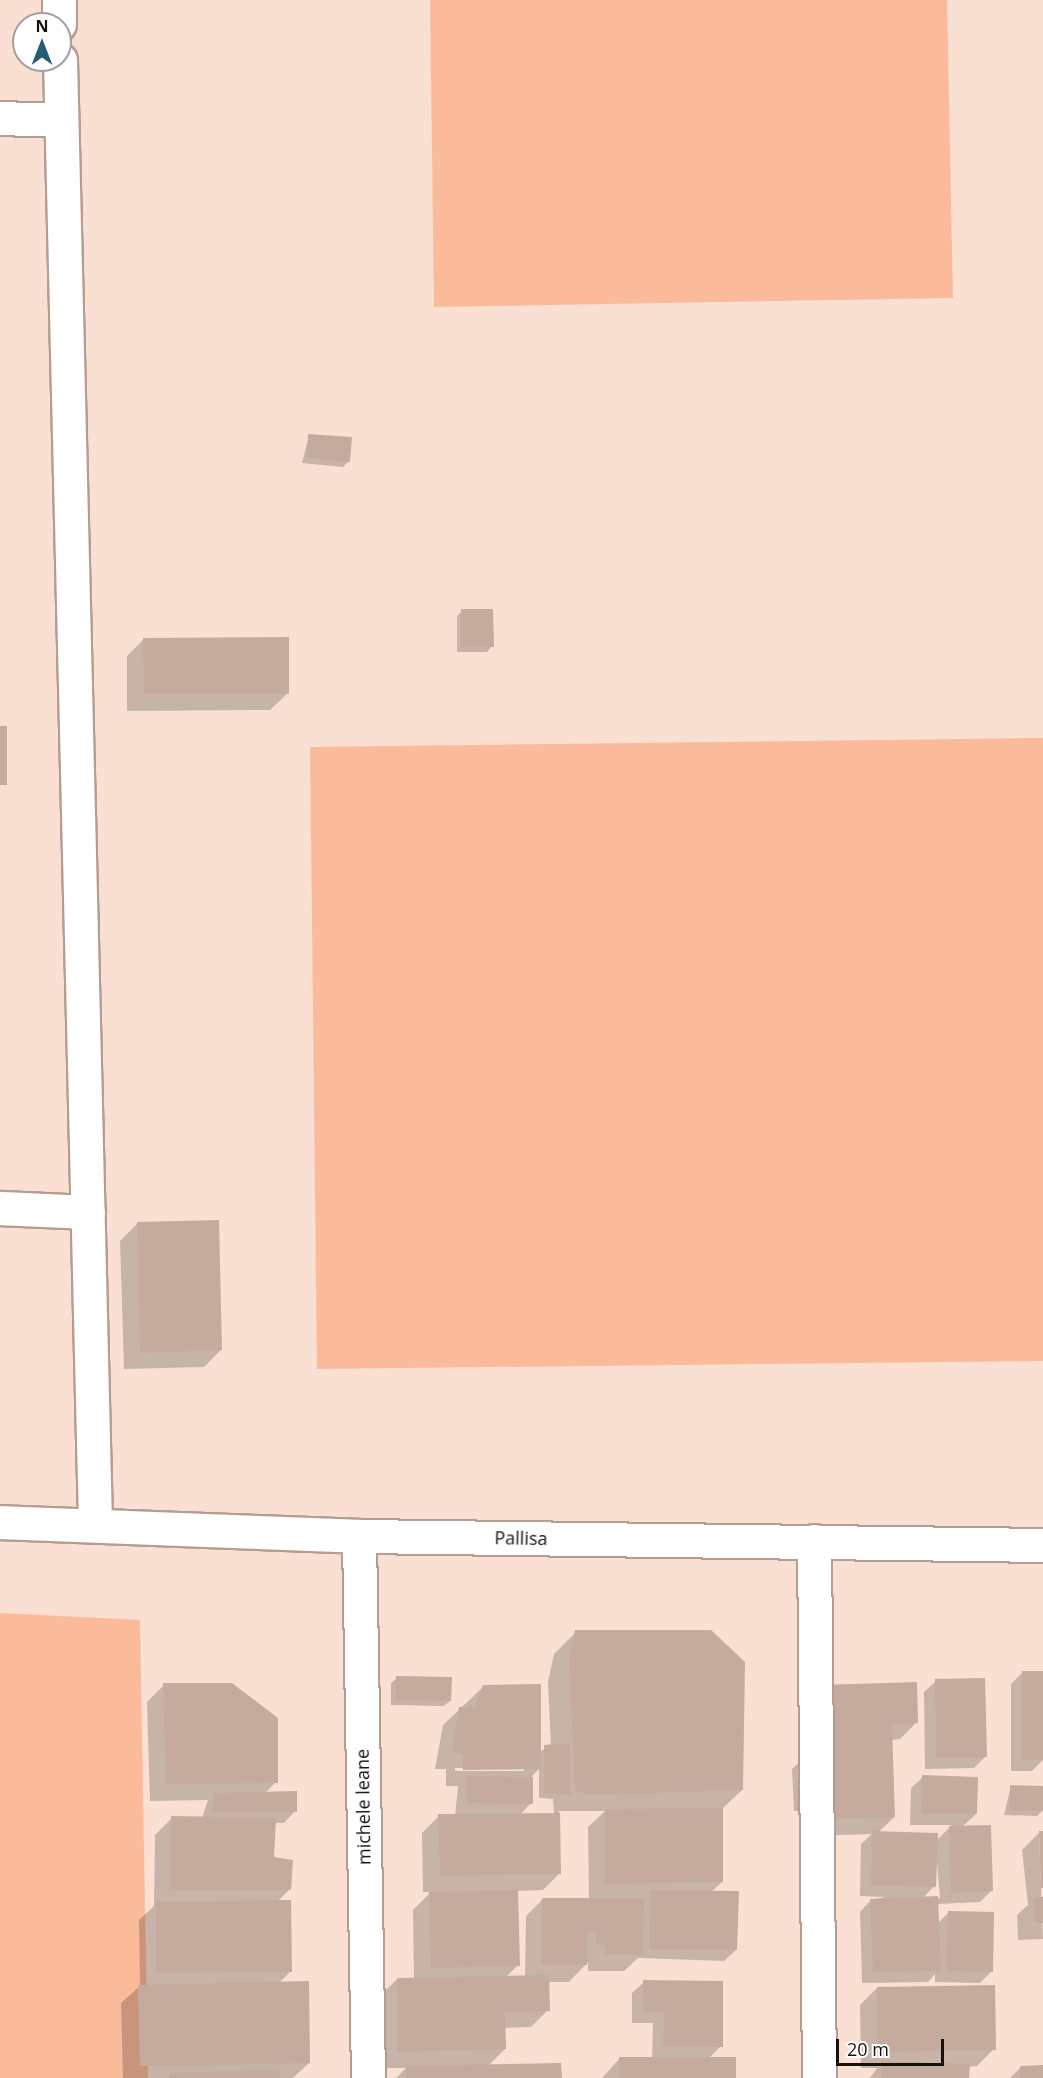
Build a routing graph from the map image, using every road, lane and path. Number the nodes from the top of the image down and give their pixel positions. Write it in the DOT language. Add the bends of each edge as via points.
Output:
graph roads {
  1 [pos="60,72"];
  2 [pos="0,118"];
  3 [pos="61,120"];
  4 [pos="0,1208"];
  5 [pos="88,1212"];
  6 [pos="0,1522"];
  7 [pos="95,1525"];
  8 [pos="359,1536"];
  9 [pos="814,1541"];
  10 [pos="1043,1545"];
  11 [pos="368,2078"];
  12 [pos="819,2078"];
  1 -- 3 [label="street"];
  2 -- 3 [label="street"];
  3 -- 5 [label="street"];
  4 -- 5 [label="street"];
  5 -- 7 [label="street"];
  6 -- 7 [label="street, Pallisa"];
  7 -- 8 [label="street, Pallisa"];
  8 -- 9 [label="street, Pallisa"];
  8 -- 11 [label="street, michele leane"];
  9 -- 10 [label="street, Pallisa"];
  9 -- 12 [label="street"];
}
